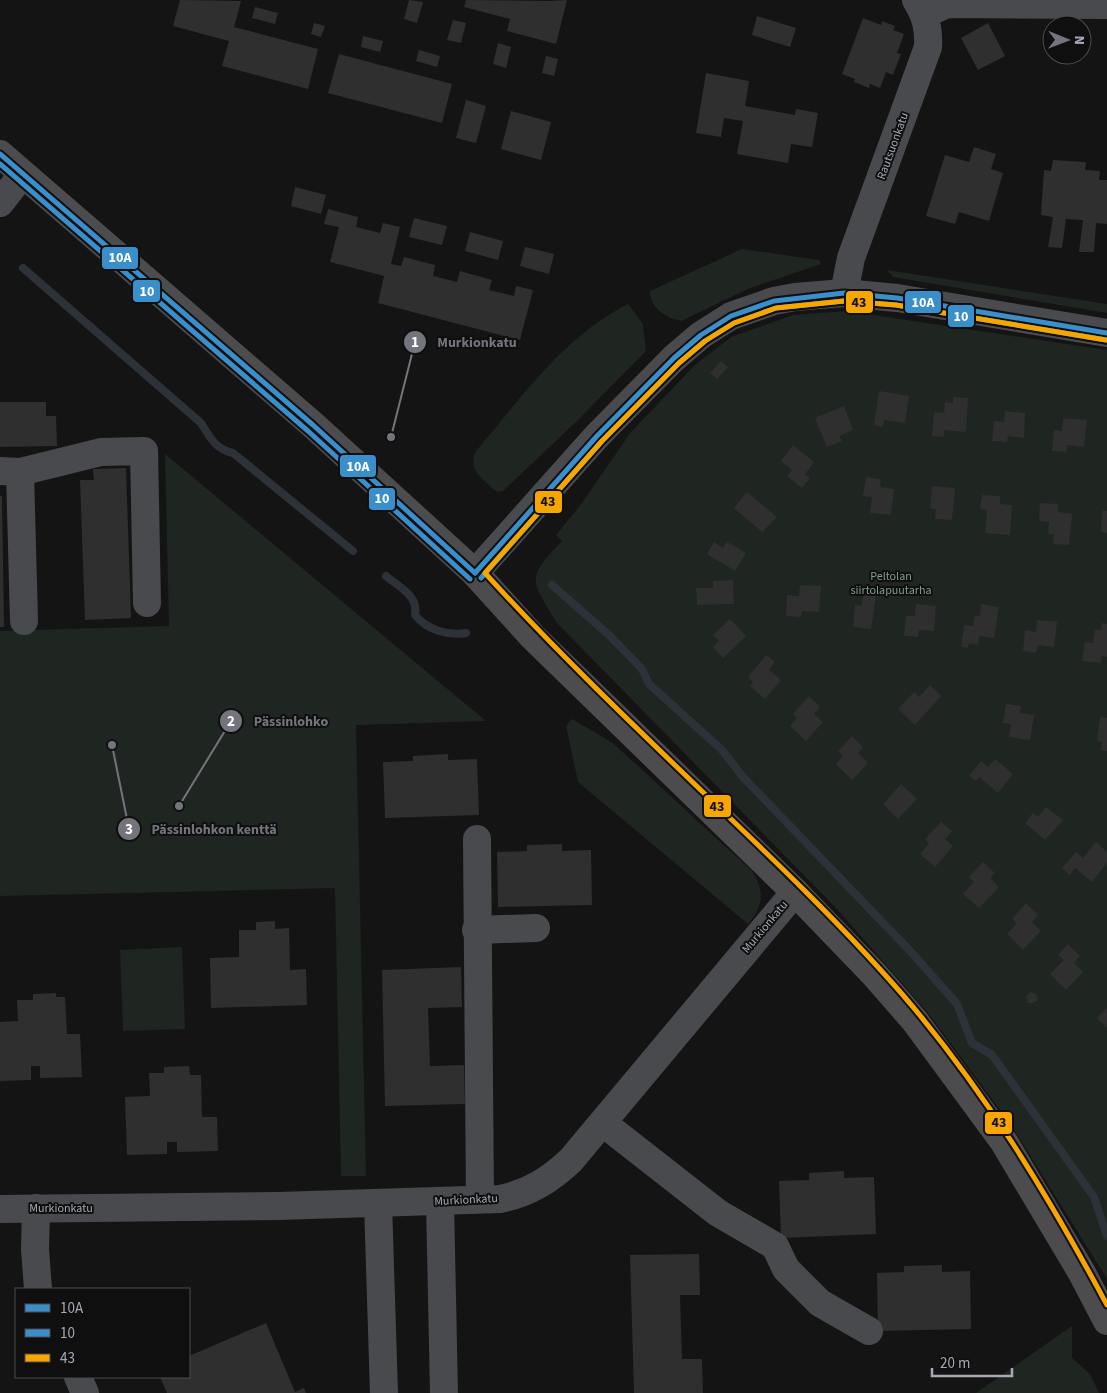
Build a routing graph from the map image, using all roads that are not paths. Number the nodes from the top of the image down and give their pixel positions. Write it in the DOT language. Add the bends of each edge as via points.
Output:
graph roads {
  1 [pos="1107,5"];
  2 [pos="920,7"];
  3 [pos="0,154"];
  4 [pos="22,175"];
  5 [pos="0,203"];
  6 [pos="844,293"];
  7 [pos="1107,333"];
  8 [pos="10,471"];
  9 [pos="475,573"];
  10 [pos="147,603"];
  11 [pos="24,621"];
  12 [pos="477,839"];
  13 [pos="795,892"];
  14 [pos="536,928"];
  15 [pos="476,930"];
  16 [pos="603,1123"];
  17 [pos="480,1200"];
  18 [pos="440,1202"];
  19 [pos="378,1204"];
  20 [pos="0,1208"];
  21 [pos="36,1208"];
  22 [pos="38,1288"];
  23 [pos="1107,1321"];
  24 [pos="868,1331"];
  25 [pos="78,1378"];
  26 [pos="85,1393"];
  27 [pos="384,1393"];
  28 [pos="444,1393"];
  1 -- 2 [label="street" via="947,4"];
  2 -- 6 [label="street, Rautsuonkatu" via="928,33 923,65 851,258"];
  3 -- 4 [label="main road"];
  4 -- 5 [label="street"];
  4 -- 9 [label="main road" via="313,425"];
  6 -- 7 [label="street" via="897,298"];
  6 -- 9 [label="street" via="819,293 774,301 731,316 701,335 597,436"];
  8 -- 10 [label="street" via="101,452 144,451"];
  8 -- 11 [label="street"];
  9 -- 13 [label="main road" via="533,637"];
  12 -- 15 [label="street"];
  13 -- 16 [label="street, Murkionkatu"];
  13 -- 23 [label="main road" via="880,981 962,1082 1004,1142"];
  14 -- 15 [label="street"];
  15 -- 17 [label="street"];
  16 -- 17 [label="street, Murkionkatu" via="553,1177 524,1193"];
  16 -- 24 [label="street" via="718,1213 775,1246 786,1269 820,1303"];
  17 -- 18 [label="street, Murkionkatu"];
  18 -- 19 [label="street, Murkionkatu"];
  18 -- 28 [label="street"];
  19 -- 21 [label="street, Murkionkatu"];
  19 -- 27 [label="street"];
  20 -- 21 [label="street, Murkionkatu"];
  21 -- 22 [label="street"];
  25 -- 26 [label="street"];
}
